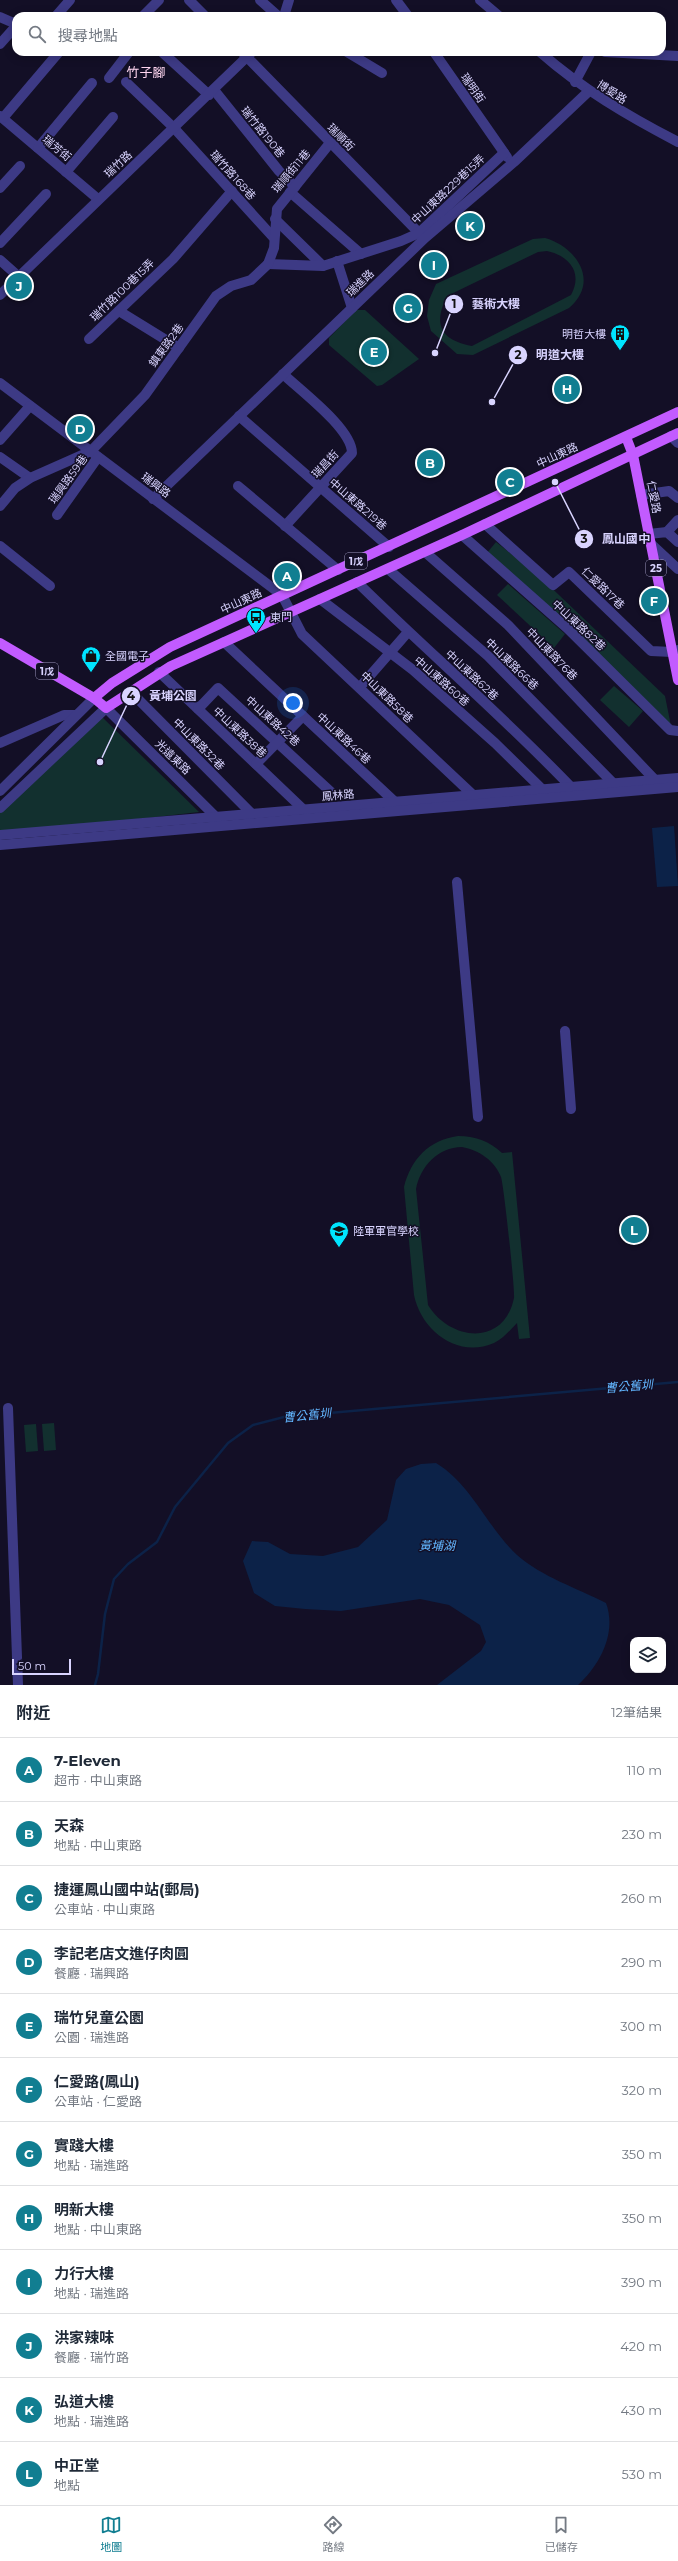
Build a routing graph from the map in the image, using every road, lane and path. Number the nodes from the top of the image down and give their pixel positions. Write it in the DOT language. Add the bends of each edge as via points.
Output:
graph roads {
  1 [pos="70,0"];
  2 [pos="159,0"];
  3 [pos="189,0"];
  4 [pos="260,0"];
  5 [pos="289,0"];
  6 [pos="396,0"];
  7 [pos="480,0"];
  8 [pos="60,12"];
  9 [pos="147,12"];
  10 [pos="201,12"];
  11 [pos="279,12"];
  12 [pos="285,12"];
  13 [pos="405,12"];
  14 [pos="494,12"];
  15 [pos="0,17"];
  16 [pos="12,23"];
  17 [pos="12,30"];
  18 [pos="0,44"];
  19 [pos="666,55"];
  20 [pos="55,56"];
  21 [pos="126,56"];
  22 [pos="167,56"];
  23 [pos="245,56"];
  24 [pos="249,56"];
  25 [pos="354,56"];
  26 [pos="437,56"];
  27 [pos="545,56"];
  28 [pos="589,56"];
  29 [pos="678,56"];
  30 [pos="382,73"];
  31 [pos="109,78"];
  32 [pos="126,82"];
  33 [pos="575,82"];
  34 [pos="92,83"];
  35 [pos="589,91"];
  36 [pos="211,92"];
  37 [pos="1,117"];
  38 [pos="113,117"];
  39 [pos="174,128"];
  40 [pos="330,142"];
  41 [pos="678,142"];
  42 [pos="38,148"];
  43 [pos="504,153"];
  44 [pos="514,162"];
  45 [pos="20,166"];
  46 [pos="66,172"];
  47 [pos="0,188"];
  48 [pos="292,189"];
  49 [pos="232,191"];
  50 [pos="46,194"];
  51 [pos="98,199"];
  52 [pos="275,219"];
  53 [pos="422,236"];
  54 [pos="274,237"];
  55 [pos="0,243"];
  56 [pos="362,254"];
  57 [pos="0,260"];
  58 [pos="337,261"];
  59 [pos="268,264"];
  60 [pos="323,266"];
  61 [pos="18,276"];
  62 [pos="0,295"];
  63 [pos="352,308"];
  64 [pos="119,311"];
  65 [pos="89,339"];
  66 [pos="178,348"];
  67 [pos="283,374"];
  68 [pos="0,383"];
  69 [pos="30,406"];
  70 [pos="678,412"];
  71 [pos="239,416"];
  72 [pos="626,437"];
  73 [pos="676,437"];
  74 [pos="0,440"];
  75 [pos="94,454"];
  76 [pos="633,455"];
  77 [pos="0,457"];
  78 [pos="30,478"];
  79 [pos="238,486"];
  80 [pos="320,487"];
  81 [pos="641,495"];
  82 [pos="678,498"];
  83 [pos="154,499"];
  84 [pos="0,506"];
  85 [pos="57,515"];
  86 [pos="678,520"];
  87 [pos="485,524"];
  88 [pos="285,526"];
  89 [pos="667,532"];
  90 [pos="462,535"];
  91 [pos="650,539"];
  92 [pos="678,542"];
  93 [pos="0,546"];
  94 [pos="389,547"];
  95 [pos="424,552"];
  96 [pos="388,569"];
  97 [pos="678,569"];
  98 [pos="338,570"];
  99 [pos="357,582"];
  100 [pos="50,586"];
  101 [pos="282,595"];
  102 [pos="320,599"];
  103 [pos="289,612"];
  104 [pos="408,632"];
  105 [pos="224,642"];
  106 [pos="0,643"];
  107 [pos="675,651"];
  108 [pos="390,652"];
  109 [pos="159,672"];
  110 [pos="678,680"];
  111 [pos="360,687"];
  112 [pos="130,691"];
  113 [pos="94,698"];
  114 [pos="106,708"];
  115 [pos="198,709"];
  116 [pos="76,715"];
  117 [pos="303,716"];
  118 [pos="678,731"];
  119 [pos="278,742"];
  120 [pos="0,743"];
  121 [pos="256,764"];
  122 [pos="678,778"];
  123 [pos="654,780"];
  124 [pos="613,783"];
  125 [pos="570,786"];
  126 [pos="678,787"];
  127 [pos="542,789"];
  128 [pos="0,791"];
  129 [pos="332,793"];
  130 [pos="473,795"];
  131 [pos="395,802"];
  132 [pos="0,808"];
  133 [pos="304,810"];
  134 [pos="252,814"];
  135 [pos="220,821"];
  136 [pos="0,835"];
  137 [pos="0,845"];
  138 [pos="457,882"];
  139 [pos="565,1032"];
  140 [pos="572,1109"];
  141 [pos="478,1117"];
  142 [pos="8,1408"];
  143 [pos="18,1685"];
  1 -- 8 [label="street"];
  2 -- 9 [label="street"];
  3 -- 10 [label="street"];
  4 -- 11 [label="street"];
  5 -- 12 [label="street"];
  6 -- 13 [label="street"];
  7 -- 14 [label="street"];
  15 -- 16 [label="street"];
  17 -- 18 [label="street"];
  19 -- 29 [label="street"];
  20 -- 37 [label="street"];
  21 -- 31 [label="street"];
  22 -- 36 [label="street, 瑞竹路190巷"];
  23 -- 36 [label="street, 瑞竹路"];
  24 -- 40 [label="street, 瑞順街"];
  25 -- 30 [label="street"];
  26 -- 43 [label="street, 瑞明街"];
  27 -- 33 [label="street, 博愛路"];
  28 -- 33 [label="street"];
  32 -- 39 [label="street, 瑞竹路168巷"];
  33 -- 35 [label="street, 博愛路"];
  34 -- 42 [label="street"];
  35 -- 41 [label="street, 博愛路" via="621,112"];
  35 -- 44 [label="street, 瑞進路"];
  36 -- 39 [label="street, 瑞竹路"];
  36 -- 48 [label="street, 瑞竹路190巷"];
  37 -- 42 [label="street, 瑞芳街"];
  38 -- 46 [label="street"];
  39 -- 49 [label="street, 瑞竹路168巷"];
  39 -- 51 [label="street, 瑞竹路"];
  40 -- 48 [label="street, 瑞順街11巷"];
  40 -- 53 [label="street, 瑞順街"];
  42 -- 46 [label="street, 瑞芳街"];
  43 -- 44 [label="street, 瑞明街"];
  43 -- 53 [label="street, 中山東路229巷15弄"];
  44 -- 53 [label="street, 瑞進路"];
  45 -- 47 [label="street"];
  46 -- 51 [label="street, 瑞芳街"];
  48 -- 52 [label="street, 瑞順街11巷" via="281,201"];
  48 -- 56 [label="street, 瑞竹路190巷"];
  49 -- 54 [label="street, 瑞竹路168巷"];
  49 -- 64 [label="street, 瑞竹路100巷15弄" via="173,259"];
  50 -- 55 [label="street"];
  51 -- 61 [label="street, 瑞竹路"];
  52 -- 54 [label="street, 瑞順街11巷"];
  52 -- 60 [label="street"];
  53 -- 56 [label="street, 中山東路229巷15弄"];
  53 -- 63 [label="street, 瑞進路"];
  54 -- 59 [label="street, 瑞順街11巷" via="274,248"];
  56 -- 58 [label="street, 中山東路229巷15弄"];
  57 -- 61 [label="street"];
  58 -- 60 [label="street, 中山東路229巷15弄"];
  58 -- 63 [label="street"];
  59 -- 60 [label="street, 中山東路229巷15弄"];
  59 -- 66 [label="street, 鎮東路2巷" via="251,280 231,286 216,296"];
  61 -- 62 [label="street, 瑞竹路"];
  63 -- 67 [label="street, 瑞進路"];
  64 -- 65 [label="street, 瑞竹路100巷15弄"];
  64 -- 66 [label="street"];
  66 -- 75 [label="street, 鎮東路2巷" via="145,395"];
  67 -- 71 [label="street, 瑞進路"];
  67 -- 80 [label="street, 瑞昌街" via="345,433 352,447 352,453"];
  68 -- 69 [label="street, 瑞興路"];
  69 -- 74 [label="street"];
  69 -- 75 [label="street, 瑞興路"];
  70 -- 72 [label="main road, 中山東路 / 1戊"];
  71 -- 80 [label="street, 中山東路219巷"];
  71 -- 83 [label="street, 瑞進路"];
  72 -- 76 [label="main road, 仁愛路 / 25"];
  72 -- 94 [label="main road, 中山東路 / 1戊"];
  73 -- 76 [label="main road, 1戊"];
  75 -- 78 [label="street"];
  75 -- 83 [label="street, 瑞興路"];
  75 -- 85 [label="street, 瑞興路59巷"];
  76 -- 81 [label="main road, 仁愛路 / 25"];
  76 -- 87 [label="main road, 1戊"];
  77 -- 78 [label="street"];
  78 -- 84 [label="street" via="15,488"];
  79 -- 88 [label="street"];
  80 -- 88 [label="street, 瑞昌街"];
  80 -- 94 [label="street, 中山東路219巷"];
  81 -- 82 [label="street" via="669,491"];
  81 -- 91 [label="main road, 仁愛路 / 25"];
  83 -- 101 [label="street, 瑞興路"];
  86 -- 89 [label="street"];
  87 -- 90 [label="main road, 1戊"];
  87 -- 107 [label="street, 仁愛路17巷" via="553,585 569,572 651,651"];
  88 -- 98 [label="street"];
  89 -- 91 [label="street"];
  89 -- 92 [label="street"];
  90 -- 95 [label="main road, 1戊"];
  90 -- 118 [label="street, 中山東路82巷" via="567,628 670,730"];
  91 -- 97 [label="street"];
  91 -- 107 [label="main road, 仁愛路 / 25"];
  93 -- 100 [label="street"];
  94 -- 98 [label="main road, 中山東路 / 1戊"];
  95 -- 96 [label="main road, 1戊"];
  95 -- 123 [label="street, 中山東路76巷" via="508,625"];
  96 -- 99 [label="main road, 1戊"];
  96 -- 124 [label="street, 中山東路66巷" via="488,656"];
  98 -- 101 [label="main road, 中山東路 / 1戊"];
  99 -- 102 [label="main road, 1戊"];
  99 -- 104 [label="street, 中山東路62巷"];
  101 -- 103 [label="street"];
  101 -- 113 [label="main road, 中山東路 / 1戊" via="170,647 112,683"];
  102 -- 103 [label="main road, 1戊"];
  102 -- 108 [label="street, 中山東路60巷"];
  103 -- 105 [label="main road, 1戊"];
  103 -- 111 [label="street, 中山東路58巷" via="302,634"];
  104 -- 108 [label="street"];
  104 -- 125 [label="street, 中山東路62巷" via="529,743"];
  105 -- 109 [label="main road, 1戊"];
  105 -- 117 [label="street, 中山東路46巷"];
  106 -- 113 [label="main road, 1戊"];
  107 -- 110 [label="main road, 仁愛路 / 25"];
  108 -- 111 [label="street"];
  108 -- 127 [label="street, 中山東路60巷" via="495,743"];
  109 -- 112 [label="main road, 1戊"];
  109 -- 115 [label="street, 中山東路38巷"];
  111 -- 130 [label="street, 中山東路58巷"];
  112 -- 114 [label="main road, 1戊"];
  112 -- 134 [label="street, 中山東路32巷"];
  113 -- 114 [label="main road, 1戊"];
  113 -- 116 [label="street, 中山東路"];
  114 -- 132 [label="street"];
  114 -- 135 [label="street, 光遠東路"];
  115 -- 119 [label="street, 中山東路42巷" via="218,688"];
  115 -- 121 [label="street, 中山東路38巷"];
  116 -- 120 [label="street" via="64,715"];
  116 -- 128 [label="street, 中山東路"];
  117 -- 119 [label="street"];
  117 -- 131 [label="street, 中山東路46巷"];
  119 -- 121 [label="street"];
  119 -- 129 [label="street, 中山東路42巷"];
  121 -- 133 [label="street, 中山東路38巷"];
  122 -- 123 [label="street, 鳳林路"];
  123 -- 124 [label="street, 鳳林路"];
  124 -- 125 [label="street, 鳳林路"];
  125 -- 127 [label="street, 鳳林路"];
  126 -- 135 [label="street, 鳳林路"];
  127 -- 130 [label="street, 鳳林路"];
  130 -- 131 [label="street, 鳳林路"];
  131 -- 133 [label="street, 鳳林路"];
  133 -- 134 [label="street, 鳳林路"];
  134 -- 135 [label="street, 鳳林路"];
  135 -- 136 [label="street, 鳳林路"];
  135 -- 137 [label="street, 鳳林路"];
  138 -- 141 [label="street"];
  139 -- 140 [label="street"];
  142 -- 143 [label="street"];
}
